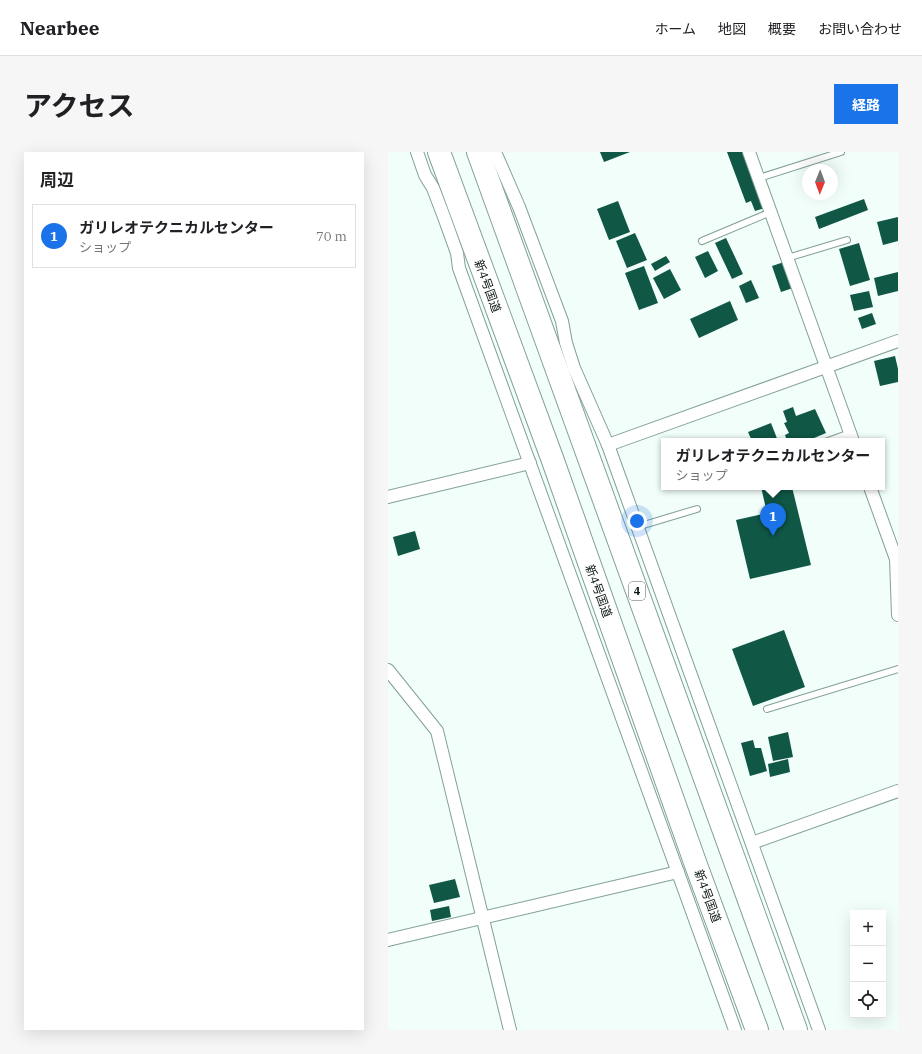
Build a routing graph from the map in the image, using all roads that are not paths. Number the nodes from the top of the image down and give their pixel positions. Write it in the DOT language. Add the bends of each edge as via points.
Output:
graph roads {
  1 [pos="417,152"];
  2 [pos="439,152"];
  3 [pos="478,152"];
  4 [pos="495,152"];
  5 [pos="749,152"];
  6 [pos="841,152"];
  7 [pos="759,178"];
  8 [pos="771,212"];
  9 [pos="847,240"];
  10 [pos="702,241"];
  11 [pos="787,258"];
  12 [pos="898,341"];
  13 [pos="826,366"];
  14 [pos="567,373"];
  15 [pos="852,437"];
  16 [pos="608,445"];
  17 [pos="530,463"];
  18 [pos="871,490"];
  19 [pos="388,496"];
  20 [pos="697,509"];
  21 [pos="637,527"];
  22 [pos="577,528"];
  23 [pos="557,537"];
  24 [pos="897,575"];
  25 [pos="898,615"];
  26 [pos="898,669"];
  27 [pos="388,670"];
  28 [pos="767,709"];
  29 [pos="898,791"];
  30 [pos="752,843"];
  31 [pos="678,872"];
  32 [pos="483,917"];
  33 [pos="388,940"];
  34 [pos="510,1030"];
  35 [pos="736,1030"];
  36 [pos="757,1030"];
  37 [pos="796,1030"];
  38 [pos="819,1030"];
  1 -- 17 [label="street" via="444,217 457,253 459,268"];
  2 -- 22 [label="highway, 新4号国道"];
  3 -- 14 [label="highway, 4"];
  4 -- 14 [label="street" via="519,206 562,321"];
  5 -- 7 [label="street"];
  6 -- 7 [label="lane"];
  7 -- 8 [label="street"];
  8 -- 10 [label="lane"];
  8 -- 11 [label="street"];
  9 -- 11 [label="lane"];
  11 -- 13 [label="street"];
  12 -- 13 [label="street"];
  13 -- 15 [label="street"];
  13 -- 16 [label="street"];
  14 -- 16 [label="street"];
  14 -- 37 [label="highway, 4"];
  16 -- 21 [label="street"];
  17 -- 19 [label="street"];
  17 -- 23 [label="street"];
  18 -- 24 [label="street" via="896,559"];
  20 -- 21 [label="lane"];
  21 -- 30 [label="street"];
  22 -- 23 [label="street"];
  22 -- 36 [label="highway, 新4号国道"];
  23 -- 31 [label="street"];
  24 -- 25 [label="street"];
  26 -- 28 [label="lane"];
  27 -- 32 [label="street" via="438,732"];
  29 -- 30 [label="street"];
  30 -- 38 [label="street"];
  31 -- 32 [label="street"];
  31 -- 35 [label="street"];
  32 -- 33 [label="street"];
  32 -- 34 [label="street"];
}
